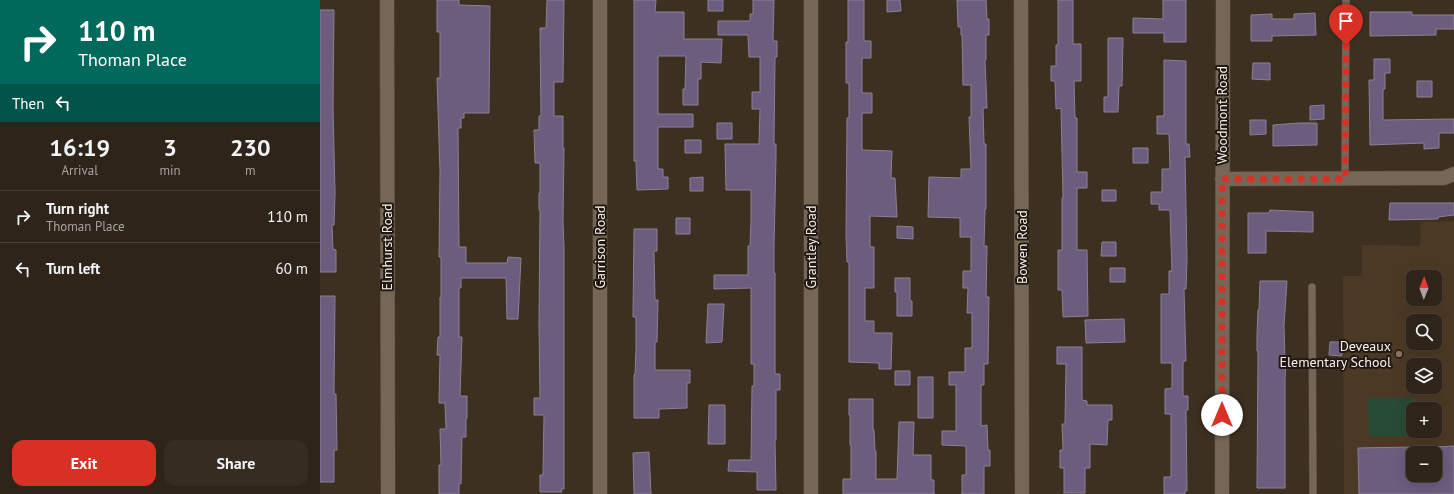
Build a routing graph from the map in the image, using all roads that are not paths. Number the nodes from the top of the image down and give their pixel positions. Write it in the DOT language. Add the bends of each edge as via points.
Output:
graph roads {
  1 [pos="387,0"];
  2 [pos="600,0"];
  3 [pos="811,0"];
  4 [pos="1021,0"];
  5 [pos="1223,0"];
  6 [pos="1346,0"];
  7 [pos="1454,174"];
  8 [pos="1222,179"];
  9 [pos="1345,179"];
  10 [pos="1312,287"];
  11 [pos="388,494"];
  12 [pos="600,494"];
  13 [pos="812,494"];
  14 [pos="1022,494"];
  15 [pos="1222,494"];
  16 [pos="1313,494"];
  1 -- 11 [label="street, Elmhurst Road"];
  2 -- 12 [label="street, Garrison Road"];
  3 -- 13 [label="street, Grantley Road"];
  4 -- 14 [label="street, Bowen Road"];
  5 -- 8 [label="street, Woodmont Road"];
  6 -- 9 [label="lane"];
  7 -- 9 [label="street" via="1444,178"];
  8 -- 9 [label="street"];
  8 -- 15 [label="street, Woodmont Road"];
  10 -- 16 [label="lane"];
}
